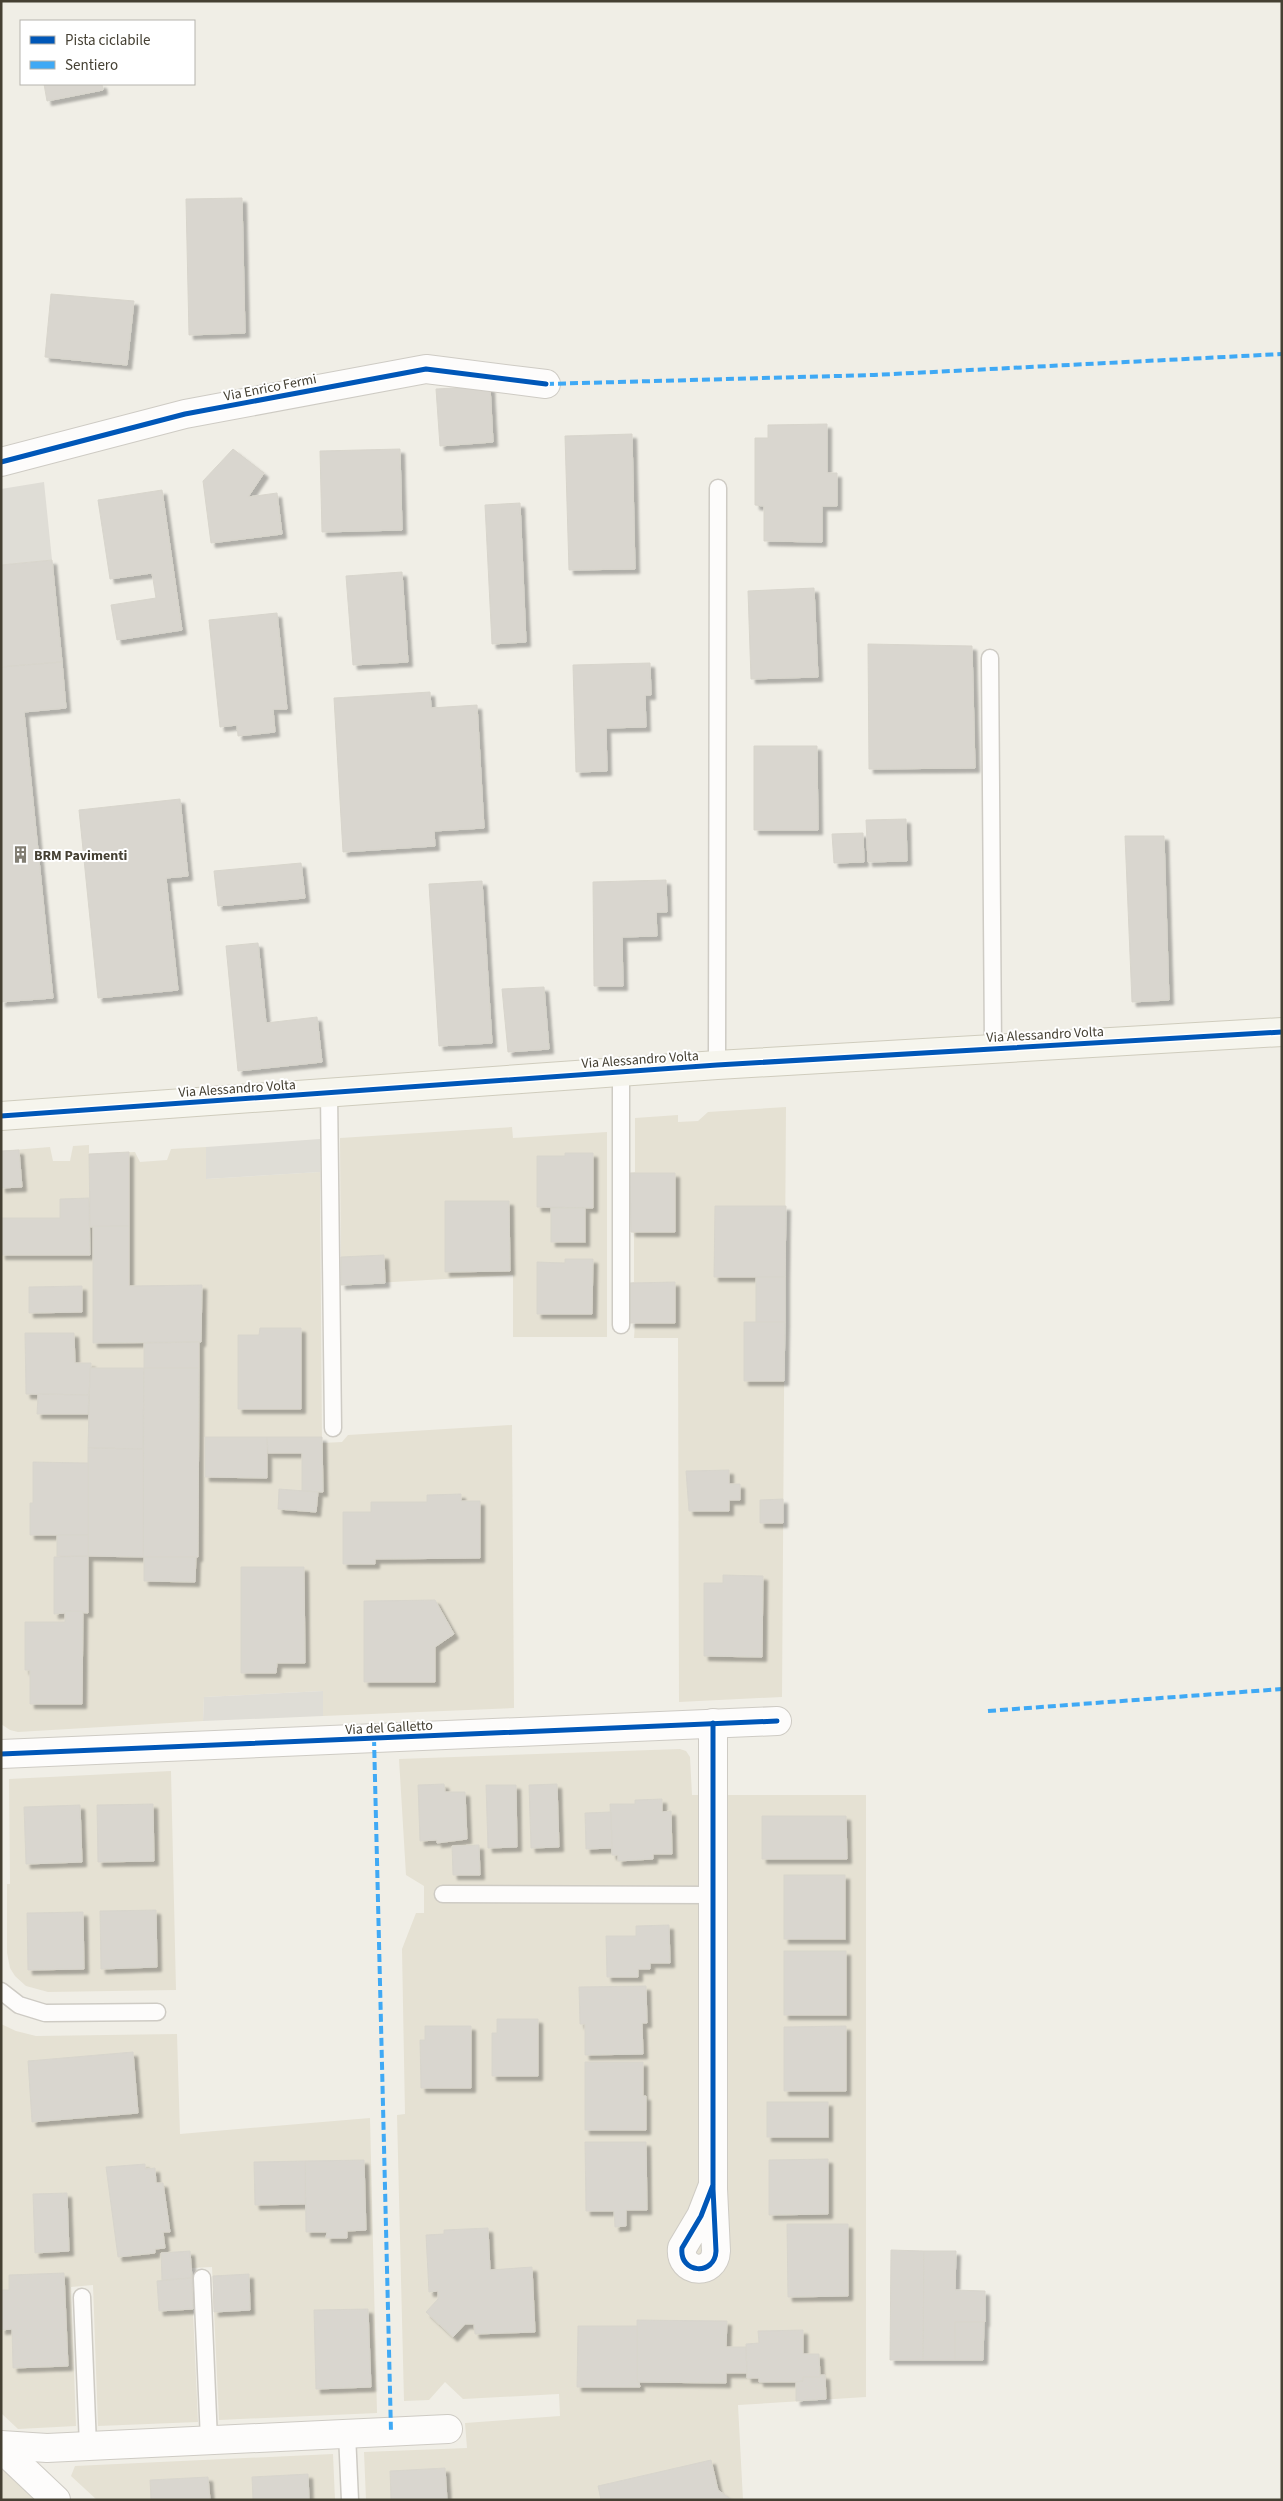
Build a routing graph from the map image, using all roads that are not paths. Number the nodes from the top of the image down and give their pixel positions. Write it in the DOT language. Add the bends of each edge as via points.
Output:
graph roads {
  1 [pos="546,384"];
  2 [pos="1,462"];
  3 [pos="718,488"];
  4 [pos="990,658"];
  5 [pos="1282,1032"];
  6 [pos="993,1048"];
  7 [pos="717,1065"];
  8 [pos="621,1072"];
  9 [pos="329,1093"];
  10 [pos="1,1116"];
  11 [pos="621,1325"];
  12 [pos="333,1428"];
  13 [pos="777,1721"];
  14 [pos="713,1723"];
  15 [pos="1,1754"];
  16 [pos="443,1894"];
  17 [pos="713,1895"];
  18 [pos="1,1990"];
  19 [pos="157,2012"];
  20 [pos="713,2185"];
  21 [pos="202,2278"];
  22 [pos="82,2297"];
  23 [pos="448,2429"];
  24 [pos="348,2434"];
  25 [pos="209,2440"];
  26 [pos="1,2446"];
  27 [pos="88,2446"];
  28 [pos="56,2500"];
  29 [pos="350,2500"];
  1 -- 2 [label="street, Via Enrico Fermi" via="426,368 185,414"];
  3 -- 7 [label="lane"];
  4 -- 6 [label="lane"];
  5 -- 6 [label="street, Via Alessandro Volta"];
  6 -- 7 [label="street, Via Alessandro Volta"];
  7 -- 8 [label="street, Via Alessandro Volta"];
  8 -- 9 [label="street, Via Alessandro Volta"];
  8 -- 11 [label="lane"];
  9 -- 10 [label="street, Via Alessandro Volta"];
  9 -- 12 [label="lane"];
  13 -- 14 [label="street, Via del Galletto"];
  14 -- 15 [label="street, Via del Galletto"];
  14 -- 17 [label="street"];
  16 -- 17 [label="lane"];
  17 -- 20 [label="street"];
  18 -- 19 [label="lane" via="19,2005 45,2013"];
  21 -- 25 [label="lane"];
  22 -- 27 [label="lane"];
  23 -- 24 [label="street"];
  24 -- 25 [label="street"];
  24 -- 29 [label="lane"];
  25 -- 27 [label="street"];
  26 -- 27 [label="street"];
  26 -- 28 [label="street"];
}
